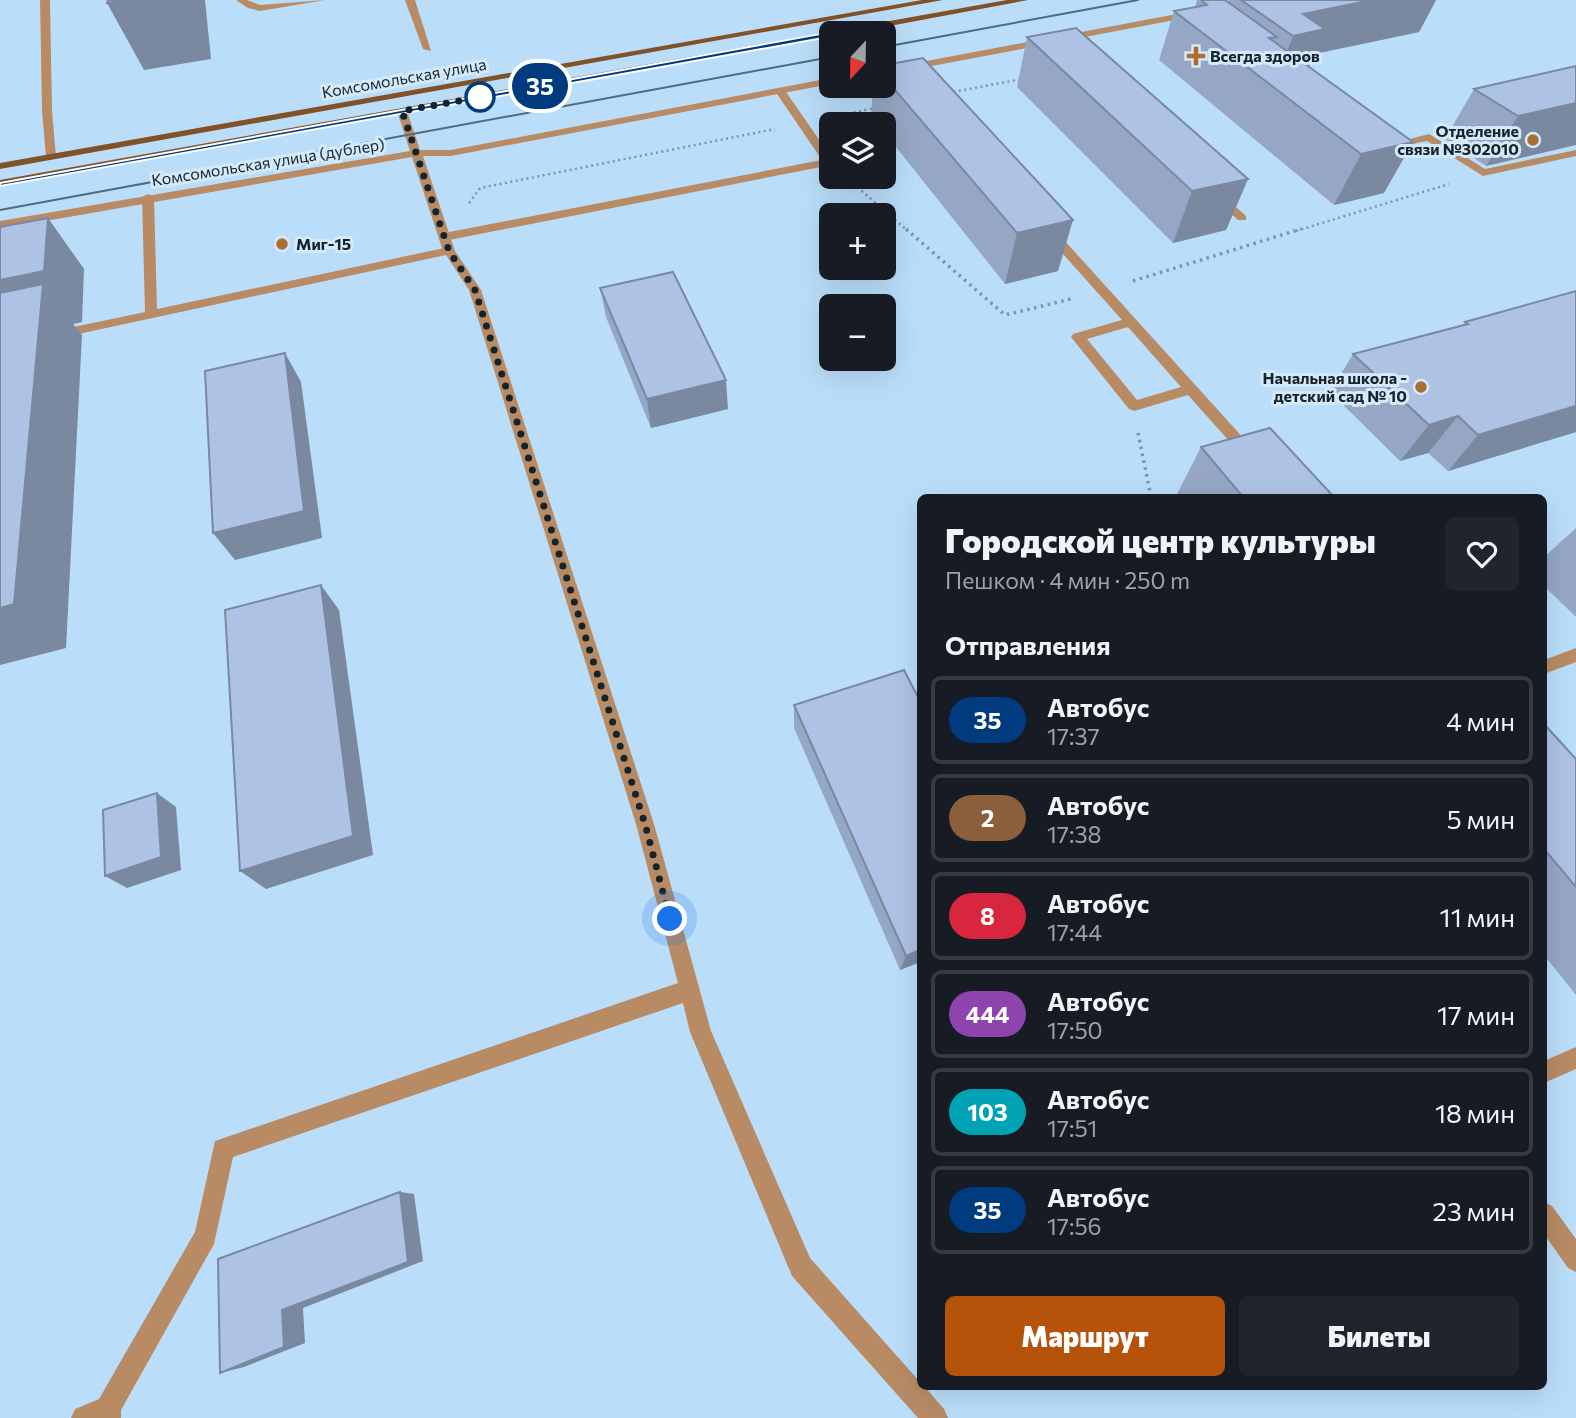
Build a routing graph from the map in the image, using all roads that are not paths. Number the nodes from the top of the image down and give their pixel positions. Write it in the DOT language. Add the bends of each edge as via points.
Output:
graph roads {
  1 [pos="45,0"];
  2 [pos="241,0"];
  3 [pos="320,0"];
  4 [pos="410,0"];
  5 [pos="938,0"];
  6 [pos="1023,0"];
  7 [pos="1201,12"];
  8 [pos="1175,17"];
  9 [pos="896,22"];
  10 [pos="1193,31"];
  11 [pos="819,36"];
  12 [pos="1049,41"];
  13 [pos="428,49"];
  14 [pos="1059,50"];
  15 [pos="896,73"];
  16 [pos="819,84"];
  17 [pos="780,91"];
  18 [pos="402,111"];
  19 [pos="1442,134"];
  20 [pos="1429,136"];
  21 [pos="1381,148"];
  22 [pos="417,153"];
  23 [pos="1576,153"];
  24 [pos="51,157"];
  25 [pos="0,166"];
  26 [pos="0,183"];
  27 [pos="1211,190"];
  28 [pos="148,197"];
  29 [pos="1242,218"];
  30 [pos="1039,220"];
  31 [pos="0,225"];
  32 [pos="444,237"];
  33 [pos="449,251"];
  34 [pos="151,314"];
  35 [pos="1131,322"];
  36 [pos="38,338"];
  37 [pos="1191,389"];
  38 [pos="1262,467"];
  39 [pos="1576,655"];
  40 [pos="1547,666"];
  41 [pos="689,990"];
  42 [pos="1576,1058"];
  43 [pos="1547,1071"];
  44 [pos="1547,1218"];
  45 [pos="1576,1260"];
  46 [pos="108,1413"];
  47 [pos="84,1418"];
  48 [pos="935,1418"];
  1 -- 24 [label="street"];
  2 -- 3 [label="street" via="260,8"];
  4 -- 13 [label="street"];
  5 -- 24 [label="main road, Комсомольская улица"];
  6 -- 9 [label="main road"];
  7 -- 8 [label="street"];
  8 -- 10 [label="street"];
  8 -- 12 [label="street"];
  11 -- 18 [label="main road, Комсомольская улица"];
  12 -- 14 [label="street"];
  12 -- 15 [label="street"];
  16 -- 17 [label="street, Комсомольская улица (дублер)"];
  17 -- 22 [label="street, Комсомольская улица (дублер)" via="451,153"];
  17 -- 32 [label="street" via="829,162"];
  18 -- 22 [label="street"];
  18 -- 26 [label="main road, Комсомольская улица"];
  19 -- 20 [label="street"];
  20 -- 21 [label="street"];
  20 -- 23 [label="street" via="1483,173"];
  22 -- 28 [label="street, Комсомольская улица (дублер)"];
  22 -- 32 [label="street"];
  24 -- 25 [label="main road, Комсомольская улица"];
  27 -- 29 [label="street"];
  28 -- 31 [label="street, Комсомольская улица (дублер)"];
  28 -- 34 [label="street"];
  30 -- 35 [label="street"];
  32 -- 33 [label="street"];
  33 -- 34 [label="street"];
  33 -- 41 [label="street" via="475,290 645,824"];
  34 -- 36 [label="street"];
  35 -- 37 [label="street"];
  35 -- 37 [label="street" via="1078,337 1134,406"];
  37 -- 38 [label="street"];
  39 -- 40 [label="street"];
  41 -- 46 [label="street" via="223,1149 206,1236"];
  41 -- 48 [label="street" via="701,1032 801,1267"];
  42 -- 43 [label="street"];
  44 -- 45 [label="street"];
  46 -- 47 [label="street"];
}
